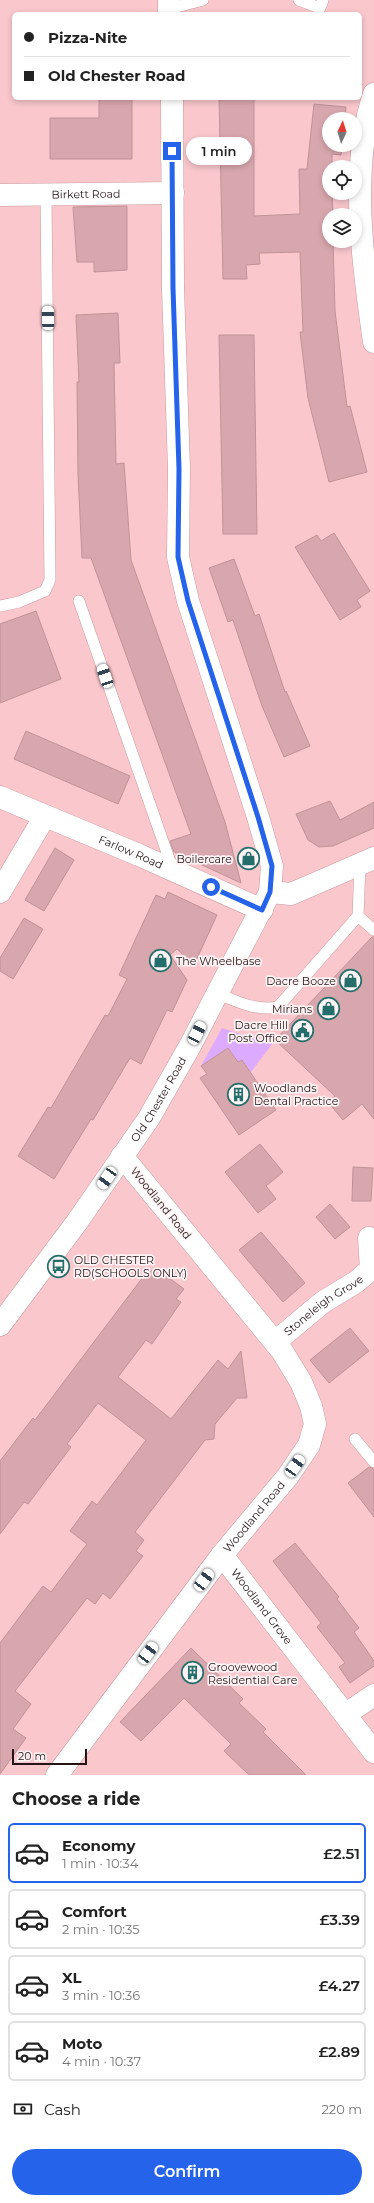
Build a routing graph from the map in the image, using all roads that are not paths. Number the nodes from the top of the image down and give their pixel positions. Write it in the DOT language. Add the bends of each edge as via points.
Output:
graph roads {
  1 [pos="203,0"];
  2 [pos="299,0"];
  3 [pos="323,0"];
  4 [pos="169,8"];
  5 [pos="374,94"];
  6 [pos="172,100"];
  7 [pos="173,193"];
  8 [pos="0,195"];
  9 [pos="46,195"];
  10 [pos="374,342"];
  11 [pos="79,601"];
  12 [pos="0,606"];
  13 [pos="0,797"];
  14 [pos="44,816"];
  15 [pos="367,861"];
  16 [pos="173,871"];
  17 [pos="0,892"];
  18 [pos="266,901"];
  19 [pos="358,916"];
  20 [pos="374,930"];
  21 [pos="217,993"];
  22 [pos="122,1156"];
  23 [pos="369,1238"];
  24 [pos="373,1269"];
  25 [pos="0,1326"];
  26 [pos="275,1342"];
  27 [pos="355,1439"];
  28 [pos="374,1462"];
  29 [pos="222,1555"];
  30 [pos="374,1695"];
  31 [pos="346,1714"];
  32 [pos="374,1752"];
  33 [pos="57,1775"];
  1 -- 4 [label="lane"];
  2 -- 3 [label="lane" via="320,8"];
  5 -- 10 [label="street" via="368,111 361,170 362,256"];
  6 -- 7 [label="street, Old Chester Road"];
  7 -- 9 [label="street, Birkett Road"];
  7 -- 18 [label="street, Old Chester Road" via="173,288 179,469 178,557 188,601 272,866"];
  8 -- 9 [label="street, Birkett Road"];
  9 -- 12 [label="lane" via="50,580 45,591 19,602"];
  11 -- 16 [label="lane"];
  13 -- 14 [label="street, Farlow Road"];
  14 -- 16 [label="street, Farlow Road"];
  14 -- 17 [label="street"];
  15 -- 18 [label="street, Farlow Road" via="291,894"];
  15 -- 19 [label="lane"];
  16 -- 18 [label="street, Farlow Road"];
  18 -- 21 [label="street, Old Chester Road"];
  19 -- 20 [label="lane"];
  19 -- 21 [label="lane" via="278,1007 264,1010 247,1006"];
  21 -- 22 [label="street, Old Chester Road" via="153,1111"];
  22 -- 25 [label="street, Old Chester Road"];
  22 -- 26 [label="street, Woodland Road"];
  23 -- 24 [label="street, Stoneleigh Grove"];
  24 -- 26 [label="street, Stoneleigh Grove" via="322,1302"];
  26 -- 29 [label="street, Woodland Road" via="301,1382 312,1406 315,1424 309,1445 288,1476"];
  27 -- 28 [label="lane"];
  29 -- 31 [label="street, Woodland Grove"];
  29 -- 33 [label="street, Woodland Road"];
  30 -- 31 [label="street"];
  31 -- 32 [label="street, Woodland Grove"];
}
